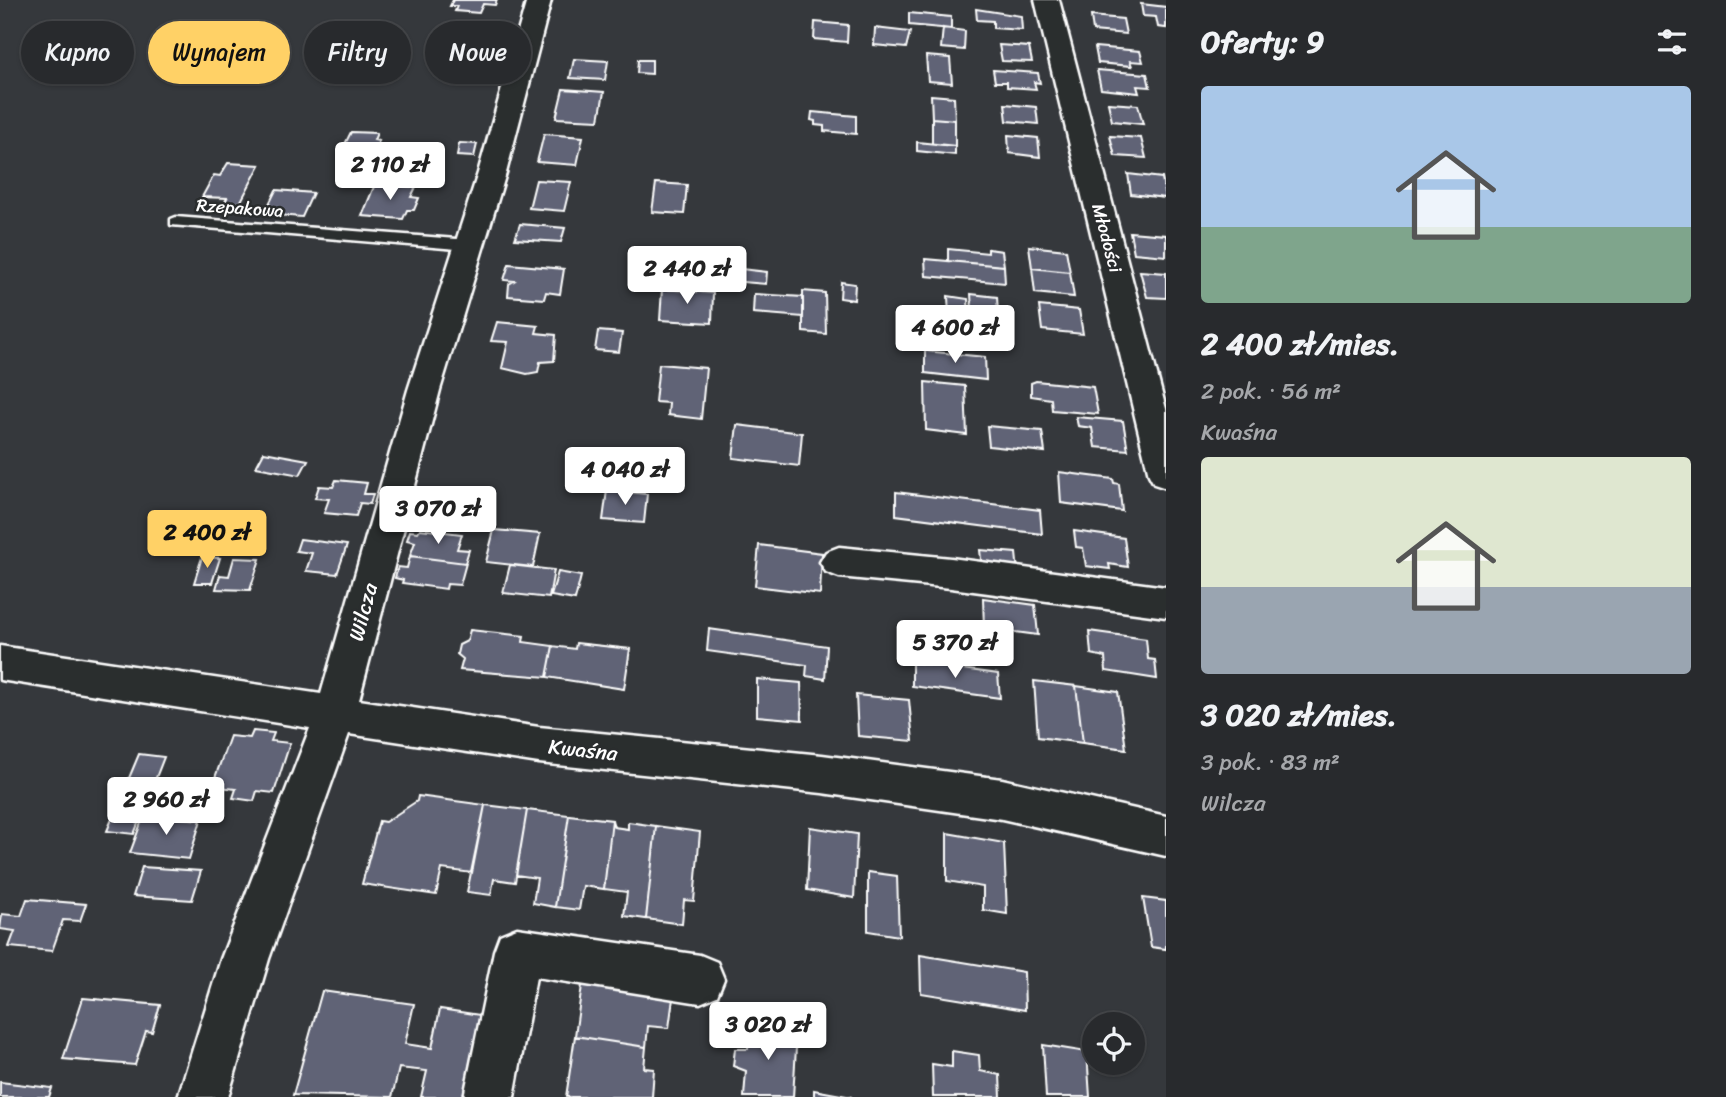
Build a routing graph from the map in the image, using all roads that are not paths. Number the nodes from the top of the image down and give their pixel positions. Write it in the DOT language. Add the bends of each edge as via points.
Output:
graph roads {
  1 [pos="539,0"];
  2 [pos="1047,0"];
  3 [pos="176,222"];
  4 [pos="469,244"];
  5 [pos="1166,475"];
  6 [pos="839,562"];
  7 [pos="1166,602"];
  8 [pos="0,663"];
  9 [pos="335,715"];
  10 [pos="1166,836"];
  11 [pos="700,979"];
  12 [pos="203,1097"];
  13 [pos="489,1097"];
  1 -- 4 [label="street, Wilcza"];
  2 -- 5 [label="street, Młodości"];
  3 -- 4 [label="lane, Rzepakowa"];
  4 -- 9 [label="street, Wilcza"];
  6 -- 7 [label="street"];
  8 -- 9 [label="street, Kwaśna"];
  9 -- 10 [label="street, Kwaśna" via="539,745 822,774 1002,799"];
  9 -- 12 [label="street, Wilcza" via="245,960"];
  11 -- 13 [label="street" via="517,951"];
}
